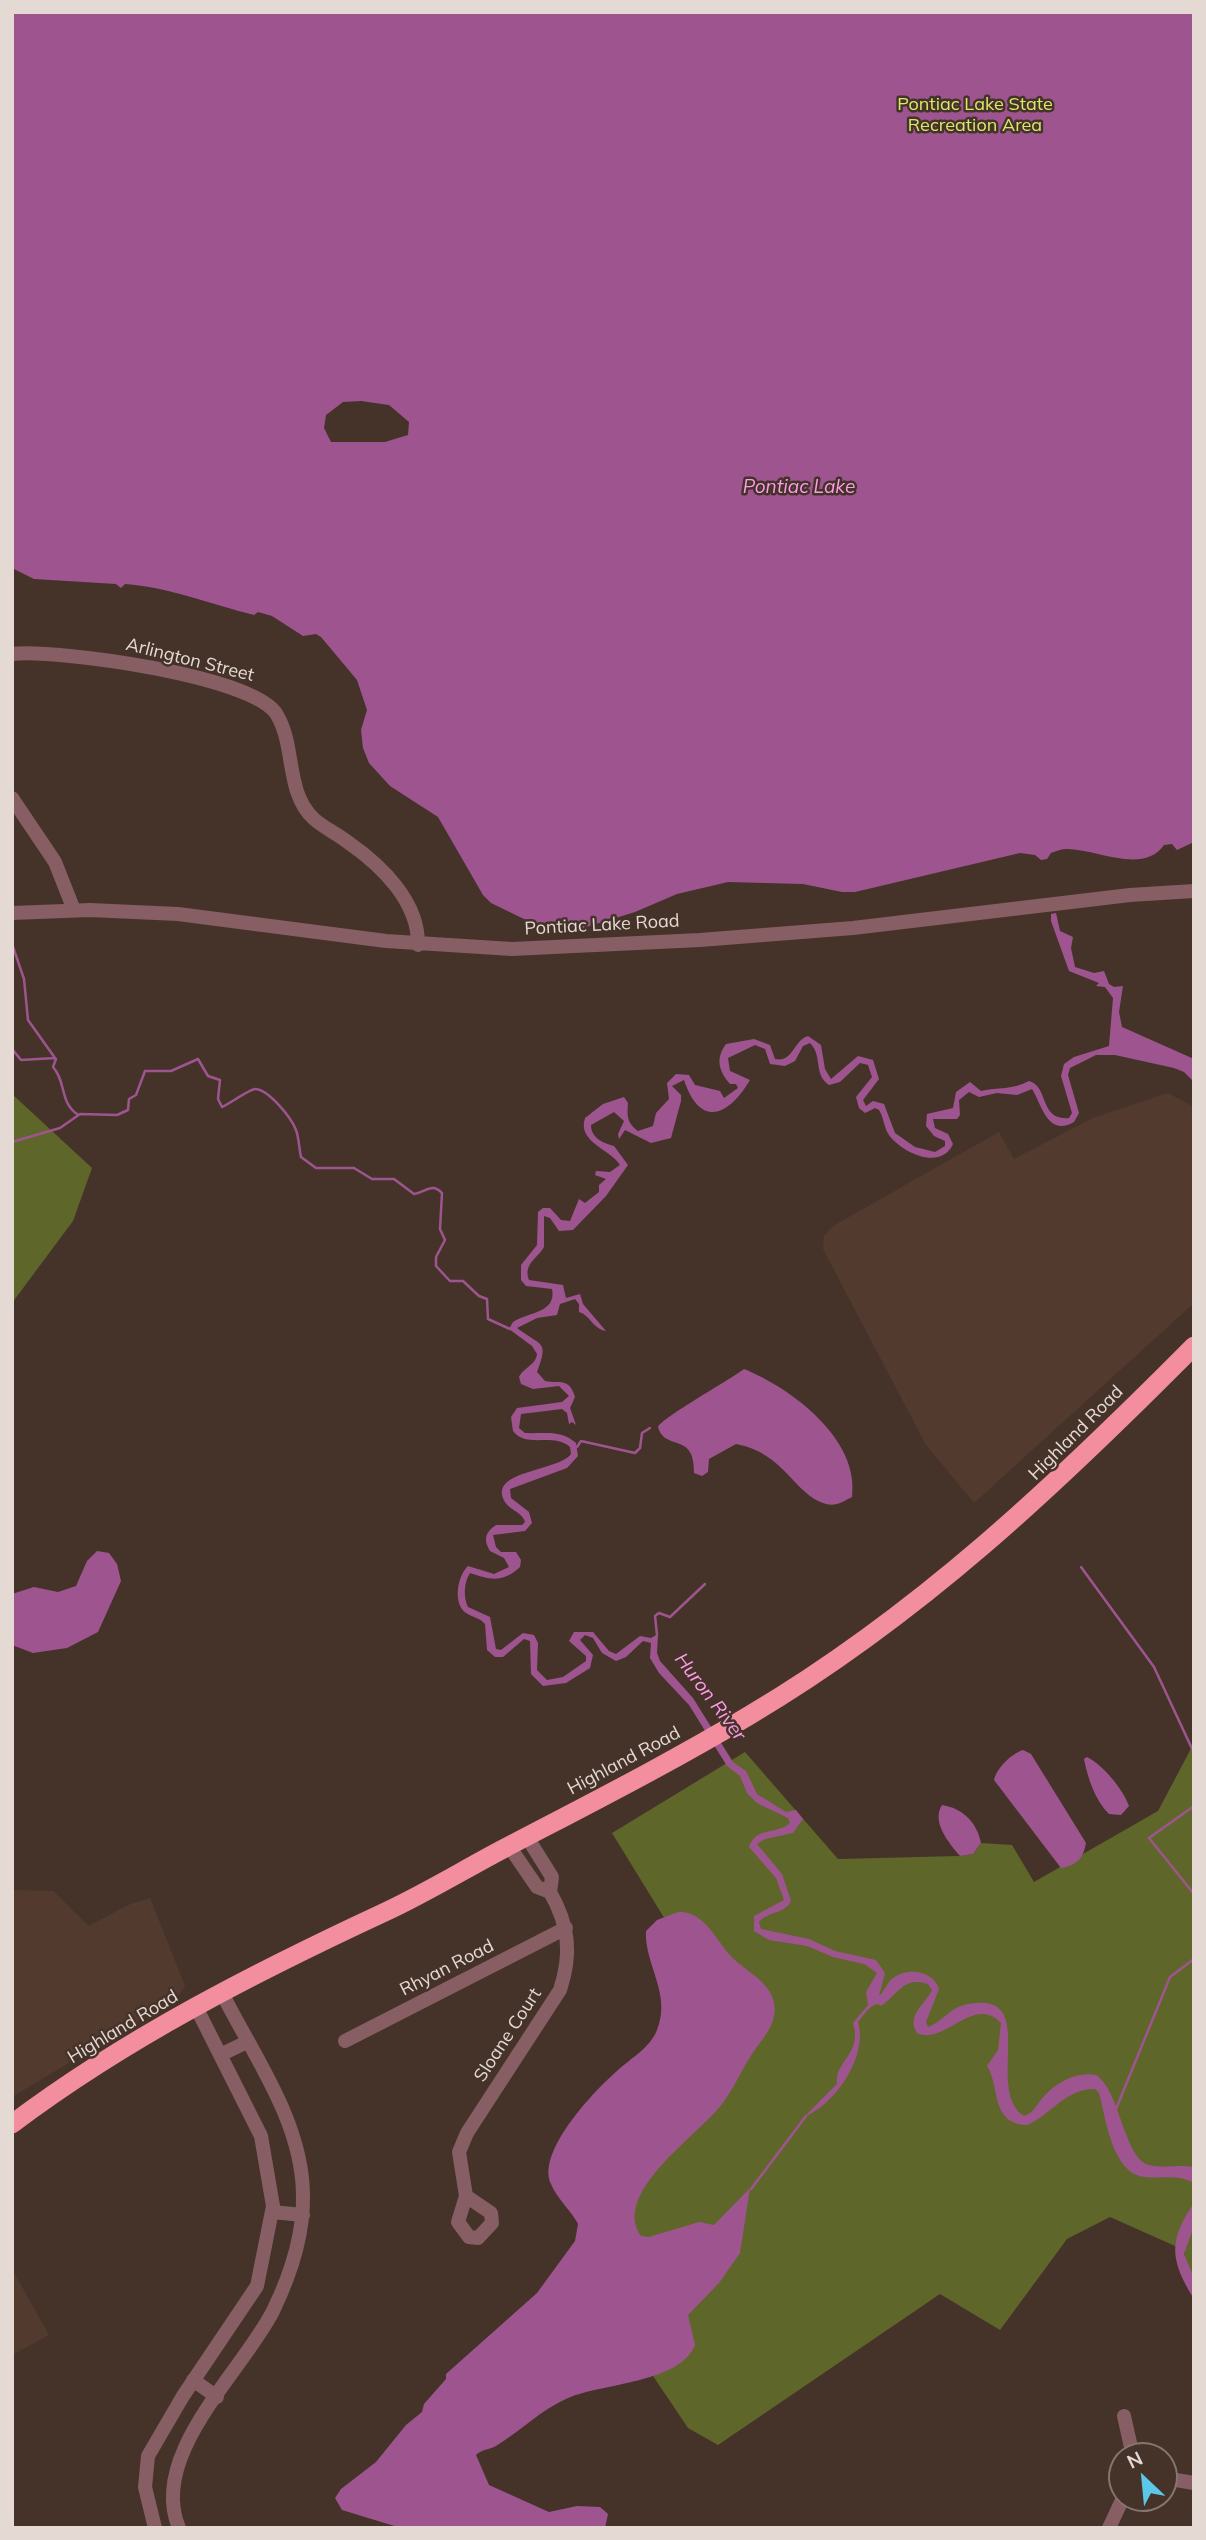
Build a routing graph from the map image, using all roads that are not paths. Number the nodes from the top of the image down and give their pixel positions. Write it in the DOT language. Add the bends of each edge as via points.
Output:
graph roads {
  1 [pos="12,653"];
  2 [pos="12,798"];
  3 [pos="1194,891"];
  4 [pos="74,910"];
  5 [pos="12,913"];
  6 [pos="418,945"];
  7 [pos="1194,1346"];
  8 [pos="527,1837"];
  9 [pos="509,1846"];
  10 [pos="550,1892"];
  11 [pos="566,1928"];
  12 [pos="222,1993"];
  13 [pos="196,2007"];
  14 [pos="345,2041"];
  15 [pos="247,2042"];
  16 [pos="220,2055"];
  17 [pos="12,2124"];
  18 [pos="466,2196"];
  19 [pos="272,2212"];
  20 [pos="303,2215"];
  21 [pos="193,2380"];
  22 [pos="217,2396"];
  23 [pos="1124,2416"];
  24 [pos="1130,2442"];
  25 [pos="1116,2512"];
  26 [pos="155,2528"];
  27 [pos="179,2528"];
  28 [pos="1109,2528"];
  1 -- 6 [label="street, Arlington Street" via="111,660 184,675 269,703 279,716 302,806 388,875 415,921"];
  2 -- 4 [label="street" via="55,862"];
  3 -- 6 [label="street, Pontiac Lake Road" via="724,938 524,949"];
  4 -- 5 [label="street, Pontiac Lake Road"];
  4 -- 6 [label="street, Pontiac Lake Road" via="199,916"];
  7 -- 8 [label="highway, Highland Road" via="1047,1491 947,1579 852,1650 749,1716"];
  8 -- 9 [label="highway, Highland Road"];
  8 -- 10 [label="street, Sloane Court" via="552,1877"];
  9 -- 10 [label="street, Sloane Court" via="537,1887"];
  9 -- 12 [label="highway, Highland Road"];
  10 -- 11 [label="street, Sloane Court"];
  11 -- 14 [label="street, Rhyan Road"];
  11 -- 18 [label="street, Sloane Court" via="568,1966 560,1990 459,2151"];
  12 -- 13 [label="highway, Highland Road"];
  12 -- 15 [label="street"];
  13 -- 16 [label="street"];
  13 -- 17 [label="highway, Highland Road"];
  15 -- 16 [label="street"];
  15 -- 20 [label="street" via="285,2115 303,2190"];
  16 -- 19 [label="street" via="261,2136"];
  19 -- 20 [label="street"];
  19 -- 21 [label="street" via="257,2286"];
  20 -- 22 [label="street" via="296,2252 272,2312"];
  21 -- 22 [label="street"];
  21 -- 26 [label="street" via="148,2456 145,2487"];
  22 -- 27 [label="street" via="189,2438 172,2482"];
  23 -- 24 [label="street"];
  25 -- 28 [label="street"];
}
